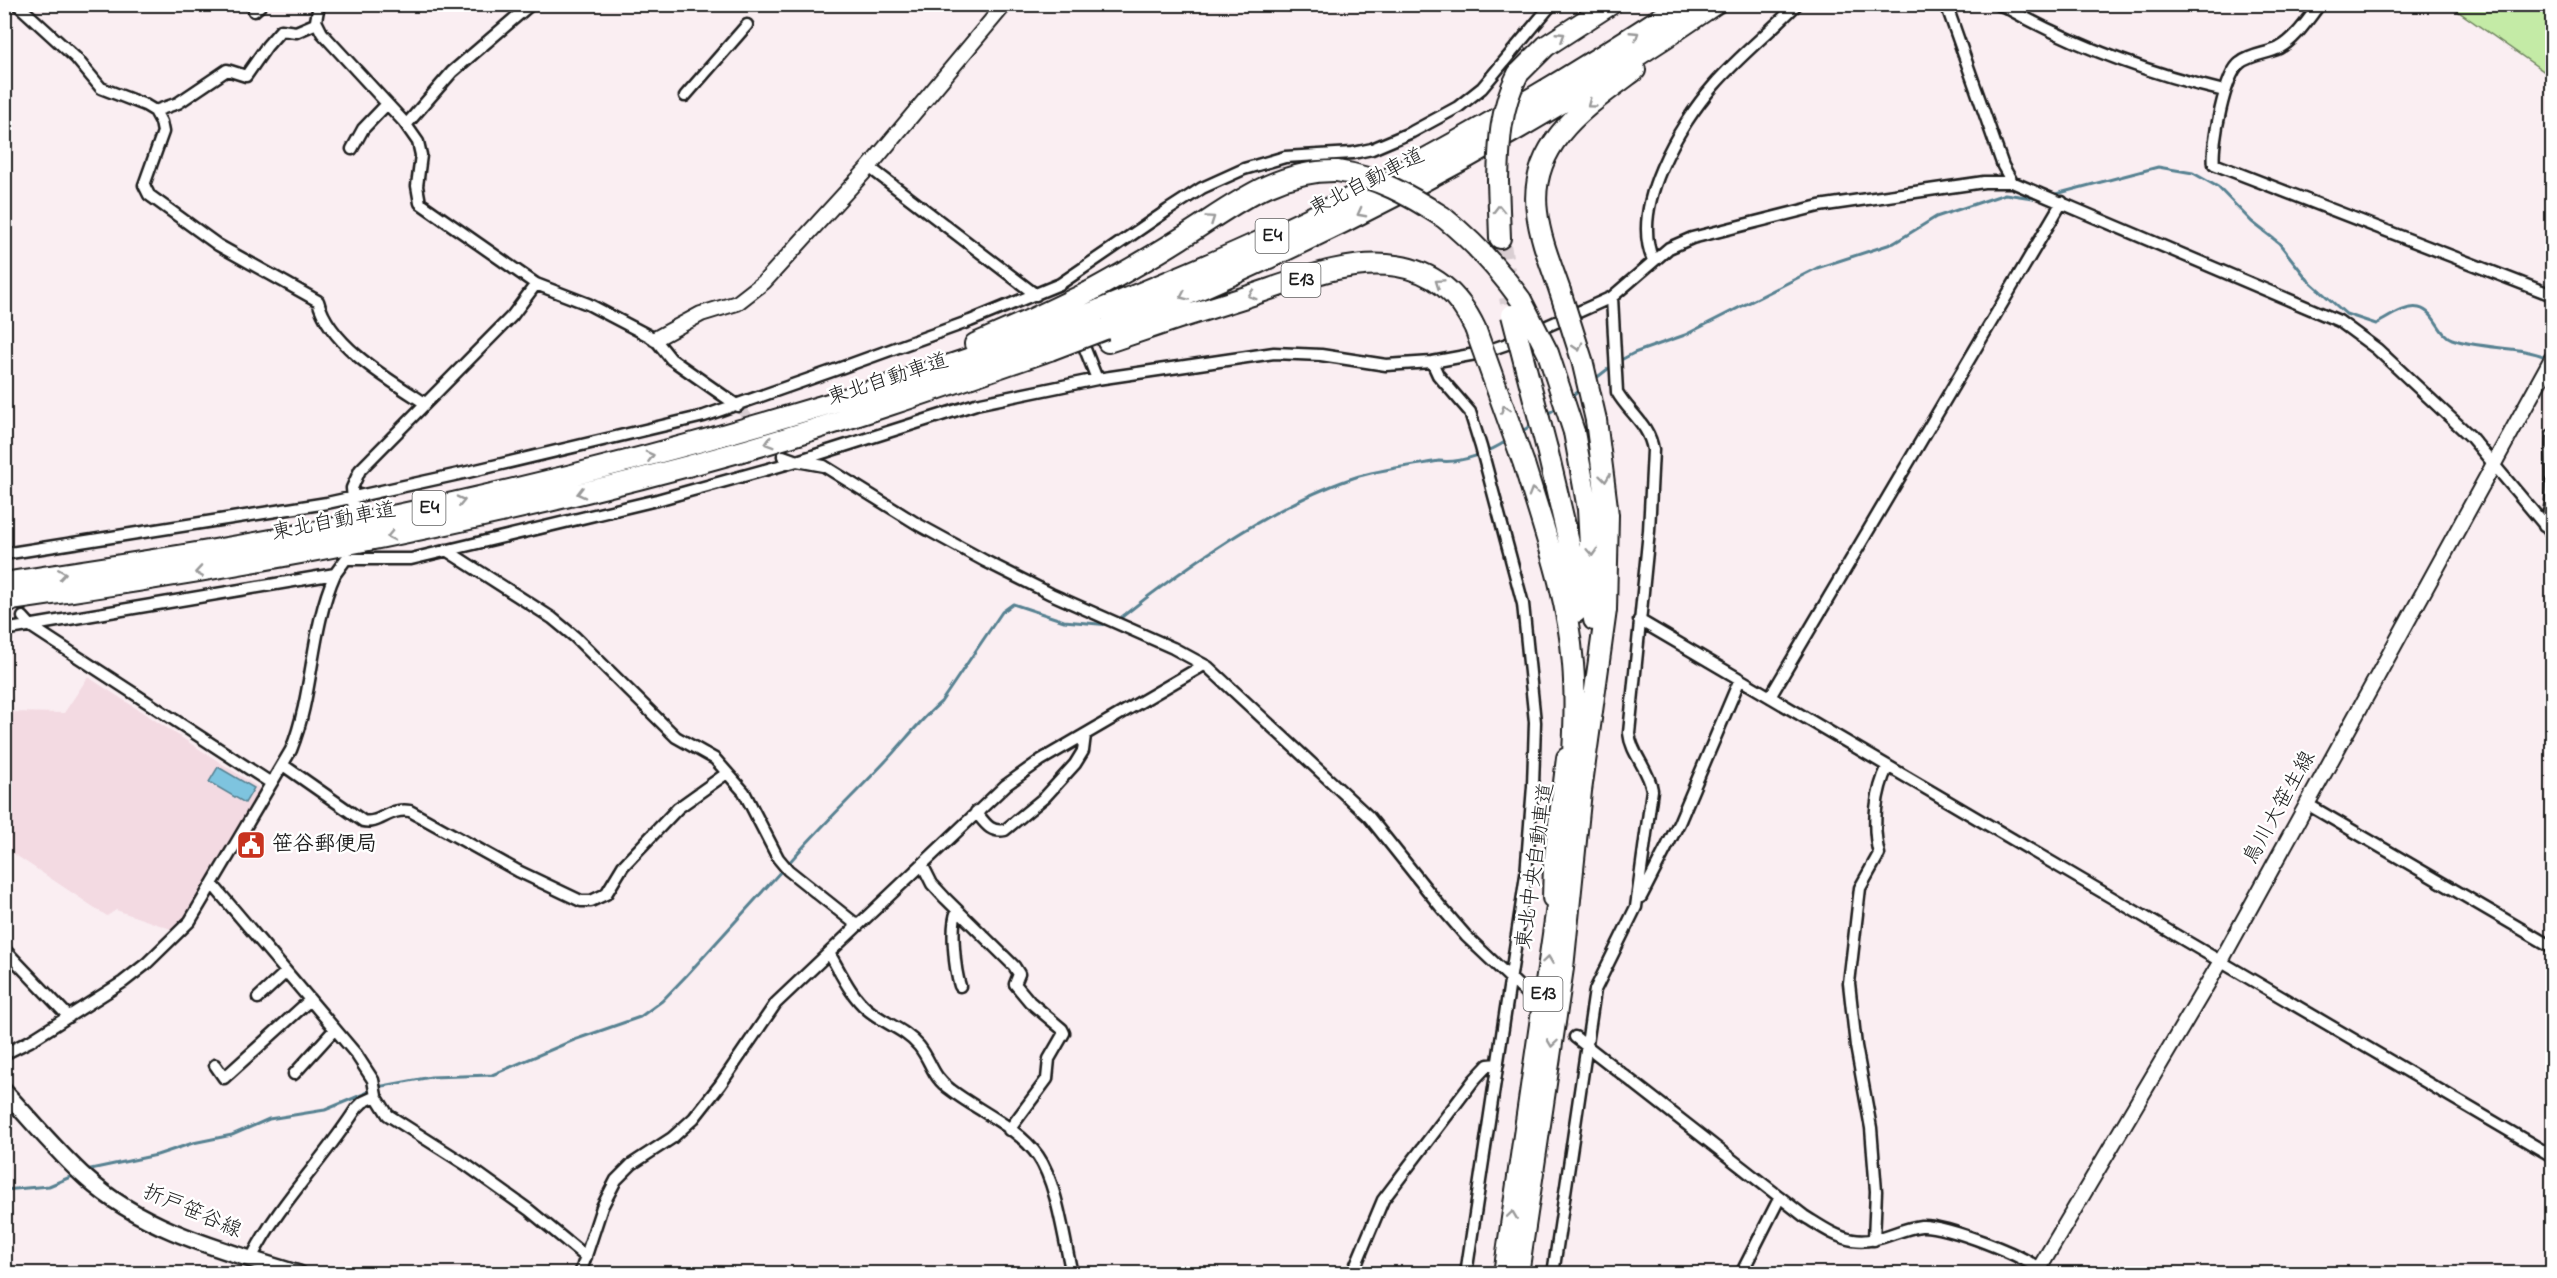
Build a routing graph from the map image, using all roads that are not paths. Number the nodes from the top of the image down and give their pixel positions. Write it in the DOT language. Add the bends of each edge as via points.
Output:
graph roads {
  1 [pos="17,4"];
  2 [pos="319,4"];
  3 [pos="1005,4"];
  4 [pos="1552,4"];
  5 [pos="1611,4"];
  6 [pos="1682,4"];
  7 [pos="1715,4"];
  8 [pos="1721,4"];
  9 [pos="1797,4"];
  10 [pos="1946,4"];
  11 [pos="1996,4"];
  12 [pos="2320,4"];
  13 [pos="527,6"];
  14 [pos="317,22"];
  15 [pos="747,25"];
  16 [pos="2224,91"];
  17 [pos="685,96"];
  18 [pos="387,104"];
  19 [pos="154,111"];
  20 [pos="406,125"];
  21 [pos="352,149"];
  22 [pos="869,167"];
  23 [pos="2012,182"];
  24 [pos="2059,201"];
  25 [pos="1500,238"];
  26 [pos="1653,260"];
  27 [pos="536,284"];
  28 [pos="1060,284"];
  29 [pos="2553,295"];
  30 [pos="1036,296"];
  31 [pos="1612,297"];
  32 [pos="1514,306"];
  33 [pos="1106,335"];
  34 [pos="655,339"];
  35 [pos="1044,341"];
  36 [pos="2553,358"];
  37 [pos="1432,362"];
  38 [pos="1097,379"];
  39 [pos="425,403"];
  40 [pos="738,407"];
  41 [pos="826,426"];
  42 [pos="2553,435"];
  43 [pos="783,456"];
  44 [pos="797,461"];
  45 [pos="2493,463"];
  46 [pos="354,496"];
  47 [pos="354,513"];
  48 [pos="2548,530"];
  49 [pos="446,550"];
  50 [pos="4,554"];
  51 [pos="335,574"];
  52 [pos="4,583"];
  53 [pos="4,601"];
  54 [pos="23,617"];
  55 [pos="1639,620"];
  56 [pos="32,627"];
  57 [pos="4,630"];
  58 [pos="1204,665"];
  59 [pos="1740,679"];
  60 [pos="1770,697"];
  61 [pos="1583,714"];
  62 [pos="1085,735"];
  63 [pos="283,765"];
  64 [pos="1888,766"];
  65 [pos="727,773"];
  66 [pos="271,783"];
  67 [pos="2307,804"];
  68 [pos="976,812"];
  69 [pos="923,866"];
  70 [pos="213,885"];
  71 [pos="1636,908"];
  72 [pos="957,911"];
  73 [pos="857,925"];
  74 [pos="1560,929"];
  75 [pos="2553,947"];
  76 [pos="4,949"];
  77 [pos="829,953"];
  78 [pos="2221,961"];
  79 [pos="286,972"];
  80 [pos="1511,979"];
  81 [pos="960,986"];
  82 [pos="1525,992"];
  83 [pos="258,998"];
  84 [pos="310,1000"];
  85 [pos="69,1017"];
  86 [pos="335,1029"];
  87 [pos="1575,1037"];
  88 [pos="1587,1046"];
  89 [pos="4,1054"];
  90 [pos="1498,1064"];
  91 [pos="216,1065"];
  92 [pos="294,1074"];
  93 [pos="4,1091"];
  94 [pos="376,1096"];
  95 [pos="1010,1130"];
  96 [pos="2553,1156"];
  97 [pos="1780,1197"];
  98 [pos="1874,1240"];
  99 [pos="586,1257"];
  100 [pos="251,1258"];
  101 [pos="2040,1271"];
  102 [pos="299,1274"];
  103 [pos="580,1274"];
  104 [pos="1072,1274"];
  105 [pos="1352,1274"];
  106 [pos="1466,1274"];
  107 [pos="1504,1274"];
  108 [pos="1518,1274"];
  109 [pos="1553,1274"];
  110 [pos="1742,1274"];
  1 -- 19 [label="street" via="76,58 101,88"];
  2 -- 14 [label="street"];
  3 -- 22 [label="street"];
  4 -- 28 [label="street" via="1482,88 1442,117 1378,147 1267,161 1225,177 1168,210"];
  25 -- 5 [label="highway, one-way, bridge" via="1502,120 1510,88 1518,74 1546,46"];
  35 -- 6 [label="highway, 東北自動車道 / E4, one-way, bridge" via="1099,310 1328,210 1425,160 1542,93"];
  7 -- 33 [label="highway, 東北自動車道 / E4, one-way" via="1537,117 1437,174 1337,226"];
  8 -- 61 [label="highway, E13, one-way, bridge" via="1583,109 1548,150 1538,177 1537,212 1582,360 1596,420 1608,515 1606,610"];
  9 -- 26 [label="street" via="1713,86 1665,160 1647,213 1646,237"];
  10 -- 23 [label="street"];
  11 -- 16 [label="street" via="2081,45"];
  12 -- 16 [label="street" via="2289,41 2241,62"];
  13 -- 20 [label="street" via="452,72"];
  14 -- 18 [label="street" via="322,33"];
  14 -- 19 [label="street" via="296,32 280,30 246,76 226,69 178,103"];
  15 -- 17 [label="street"];
  16 -- 29 [label="street" via="2214,164"];
  18 -- 20 [label="street"];
  18 -- 21 [label="street" via="363,129"];
  19 -- 39 [label="street" via="163,132 144,185 149,195 218,245 318,301 333,329 364,363"];
  20 -- 27 [label="street" via="422,155 417,186 420,203"];
  22 -- 30 [label="street"];
  22 -- 34 [label="street" via="750,294"];
  23 -- 24 [label="street"];
  23 -- 26 [label="street" via="1984,182 1819,206 1692,238"];
  24 -- 45 [label="street" via="2339,321 2377,349 2470,436"];
  24 -- 60 [label="street"];
  26 -- 31 [label="street"];
  27 -- 34 [label="street" via="588,304"];
  27 -- 39 [label="street" via="512,316"];
  28 -- 30 [label="street"];
  28 -- 38 [label="street"];
  30 -- 40 [label="street"];
  31 -- 37 [label="street" via="1507,344"];
  31 -- 55 [label="street" via="1617,392 1624,405 1645,425 1653,450"];
  35 -- 32 [label="highway, E13, one-way, bridge" via="1089,292 1269,184 1301,173 1337,171 1367,177 1443,217 1502,273"];
  32 -- 61 [label="highway, E13, bridge" via="1574,575"];
  32 -- 61 [label="highway, E13, one-way, bridge" via="1548,353 1583,472 1594,613"];
  33 -- 35 [label="highway, E13"];
  61 -- 33 [label="highway, E13, one-way, bridge" via="1566,614 1524,464 1475,328 1452,292 1430,276 1396,266 1366,265"];
  34 -- 40 [label="street" via="671,359"];
  35 -- 41 [label="highway, E13" via="860,419"];
  52 -- 35 [label="highway, 東北自動車道 / E4, one-way" via="372,521 653,455"];
  36 -- 45 [label="street, 鳥川大笹生線"];
  37 -- 38 [label="street" via="1386,365 1274,353"];
  37 -- 80 [label="street" via="1438,375 1470,412 1523,604 1535,722 1528,854"];
  38 -- 44 [label="street" via="975,404"];
  39 -- 46 [label="street" via="360,470 352,488"];
  40 -- 46 [label="street"];
  41 -- 53 [label="highway, 東北自動車道 / E4, one-way" via="660,473 377,539 202,572"];
  42 -- 48 [label="street"];
  43 -- 44 [label="street"];
  44 -- 49 [label="street" via="669,497"];
  44 -- 58 [label="street" via="824,466 985,561"];
  45 -- 48 [label="street"];
  45 -- 67 [label="street, 鳥川大笹生線"];
  46 -- 47 [label="street"];
  46 -- 50 [label="street"];
  49 -- 51 [label="street" via="411,559 346,555"];
  49 -- 65 [label="street" via="552,618 676,737 704,752"];
  51 -- 56 [label="street"];
  51 -- 63 [label="street" via="321,608 298,732"];
  54 -- 56 [label="street"];
  55 -- 59 [label="street"];
  55 -- 71 [label="street" via="1629,733 1652,790"];
  56 -- 57 [label="street"];
  56 -- 66 [label="street"];
  58 -- 62 [label="street"];
  58 -- 80 [label="street" via="1369,817 1466,936"];
  59 -- 60 [label="street"];
  59 -- 71 [label="street" via="1679,822"];
  60 -- 64 [label="street"];
  61 -- 74 [label="highway, 東北中央自動車道 / E13" via="1581,791"];
  62 -- 68 [label="street" via="1014,778"];
  62 -- 68 [label="street" via="1083,751 1075,764 1045,797 1005,830 990,830"];
  63 -- 65 [label="street" via="363,821 373,821 400,809 410,811 581,901 606,894 623,866 678,808"];
  63 -- 66 [label="street"];
  64 -- 78 [label="street"];
  64 -- 98 [label="street" via="1880,783 1875,838 1879,854 1860,888 1849,983 1871,1128 1876,1191"];
  65 -- 73 [label="street" via="744,792 788,870"];
  66 -- 70 [label="street"];
  67 -- 75 [label="street"];
  67 -- 78 [label="street, 鳥川大笹生線"];
  68 -- 69 [label="street"];
  69 -- 72 [label="street" via="932,884"];
  69 -- 73 [label="street"];
  70 -- 79 [label="street"];
  70 -- 85 [label="street" via="190,921 146,964"];
  71 -- 88 [label="street" via="1595,990"];
  72 -- 81 [label="street" via="953,956"];
  72 -- 95 [label="street" via="1014,966 1019,974 1017,987 1064,1033 1049,1059 1047,1079"];
  73 -- 77 [label="street"];
  107 -- 74 [label="highway, 東北中央自動車道 / E13, one-way"];
  74 -- 108 [label="highway, 東北中央自動車道 / E13, one-way"];
  76 -- 85 [label="street"];
  77 -- 95 [label="street" via="867,1009 920,1047 934,1074 949,1089"];
  77 -- 99 [label="street" via="776,1003 694,1118 616,1180 602,1207"];
  78 -- 96 [label="street"];
  78 -- 101 [label="street, 鳥川大笹生線"];
  79 -- 83 [label="street"];
  79 -- 84 [label="street"];
  80 -- 82 [label="street"];
  80 -- 90 [label="street"];
  84 -- 86 [label="street"];
  84 -- 91 [label="street" via="224,1078"];
  85 -- 89 [label="street"];
  86 -- 92 [label="street"];
  86 -- 94 [label="street" via="373,1080"];
  87 -- 88 [label="street"];
  88 -- 97 [label="street"];
  88 -- 109 [label="street"];
  90 -- 105 [label="street" via="1488,1065 1474,1080 1383,1200"];
  90 -- 106 [label="street"];
  93 -- 100 [label="main road, 折戸笹谷線" via="45,1137 103,1191 163,1227"];
  94 -- 99 [label="street" via="388,1115 465,1164"];
  94 -- 100 [label="street" via="356,1109 263,1234"];
  95 -- 104 [label="street" via="1037,1155 1048,1175"];
  97 -- 98 [label="street" via="1842,1238"];
  97 -- 110 [label="street"];
  98 -- 101 [label="street" via="1922,1226 1939,1227 1968,1236"];
  99 -- 103 [label="street"];
  100 -- 102 [label="main road, 折戸笹谷線"];
}
